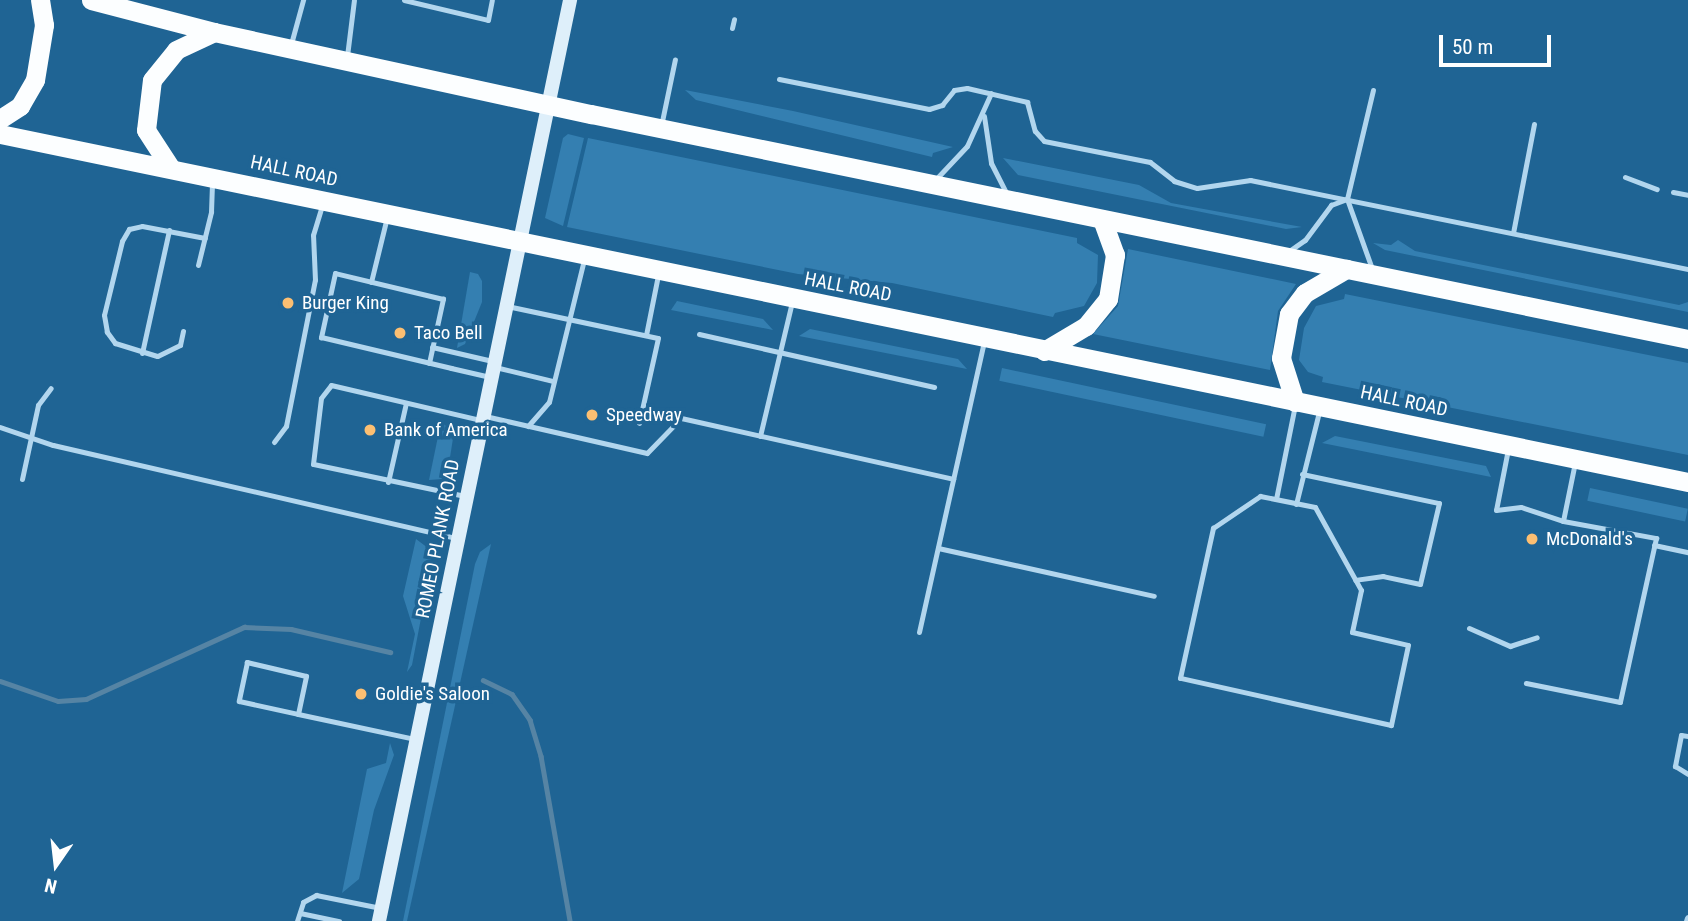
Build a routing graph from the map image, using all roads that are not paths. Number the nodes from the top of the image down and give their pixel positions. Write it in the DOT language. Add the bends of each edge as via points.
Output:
graph roads {
  1 [pos="40,0"];
  2 [pos="91,0"];
  3 [pos="303,0"];
  4 [pos="354,0"];
  5 [pos="404,0"];
  6 [pos="492,0"];
  7 [pos="570,0"];
  8 [pos="734,19"];
  9 [pos="732,28"];
  10 [pos="214,32"];
  11 [pos="290,49"];
  12 [pos="675,59"];
  13 [pos="345,61"];
  14 [pos="779,79"];
  15 [pos="1373,90"];
  16 [pos="991,93"];
  17 [pos="548,105"];
  18 [pos="984,116"];
  19 [pos="0,118"];
  20 [pos="1534,124"];
  21 [pos="660,129"];
  22 [pos="0,134"];
  23 [pos="170,167"];
  24 [pos="212,177"];
  25 [pos="1625,177"];
  26 [pos="930,184"];
  27 [pos="1657,189"];
  28 [pos="1673,192"];
  29 [pos="1688,195"];
  30 [pos="1347,199"];
  31 [pos="1009,200"];
  32 [pos="323,201"];
  33 [pos="388,215"];
  34 [pos="1102,219"];
  35 [pos="169,230"];
  36 [pos="1513,233"];
  37 [pos="205,238"];
  38 [pos="517,243"];
  39 [pos="1283,256"];
  40 [pos="584,257"];
  41 [pos="198,265"];
  42 [pos="1346,269"];
  43 [pos="1688,269"];
  44 [pos="659,272"];
  45 [pos="1375,275"];
  46 [pos="371,282"];
  47 [pos="792,299"];
  48 [pos="504,305"];
  49 [pos="571,319"];
  50 [pos="183,331"];
  51 [pos="699,334"];
  52 [pos="646,335"];
  53 [pos="984,338"];
  54 [pos="1688,339"];
  55 [pos="432,347"];
  56 [pos="1044,351"];
  57 [pos="779,352"];
  58 [pos="142,353"];
  59 [pos="429,363"];
  60 [pos="491,368"];
  61 [pos="553,381"];
  62 [pos="934,387"];
  63 [pos="51,388"];
  64 [pos="1296,402"];
  65 [pos="406,403"];
  66 [pos="1321,407"];
  67 [pos="481,418"];
  68 [pos="639,423"];
  69 [pos="528,426"];
  70 [pos="0,427"];
  71 [pos="760,436"];
  72 [pos="31,438"];
  73 [pos="274,442"];
  74 [pos="1509,446"];
  75 [pos="1576,460"];
  76 [pos="1302,474"];
  77 [pos="22,479"];
  78 [pos="953,479"];
  79 [pos="388,482"];
  80 [pos="1688,482"];
  81 [pos="466,497"];
  82 [pos="1276,499"];
  83 [pos="1296,504"];
  84 [pos="1563,520"];
  85 [pos="457,538"];
  86 [pos="1654,545"];
  87 [pos="937,548"];
  88 [pos="1688,552"];
  89 [pos="1355,580"];
  90 [pos="1154,596"];
  91 [pos="1469,628"];
  92 [pos="919,632"];
  93 [pos="1537,636"];
  94 [pos="1526,683"];
  95 [pos="298,714"];
  96 [pos="1688,736"];
  97 [pos="418,740"];
  98 [pos="1688,774"];
  99 [pos="300,913"];
  100 [pos="381,915"];
  101 [pos="297,921"];
  102 [pos="339,921"];
  1 -- 19 [label="highway" via="44,25 35,80 20,106"];
  2 -- 10 [label="highway" via="154,11"];
  3 -- 11 [label="lane"];
  4 -- 13 [label="lane"];
  5 -- 6 [label="lane" via="488,20"];
  7 -- 17 [label="main road, ROMEO PLANK ROAD"];
  8 -- 9 [label="lane"];
  10 -- 11 [label="highway"];
  10 -- 23 [label="highway" via="176,50 152,80 146,130"];
  11 -- 13 [label="highway"];
  12 -- 21 [label="lane"];
  13 -- 17 [label="highway"];
  14 -- 16 [label="lane" via="929,109 942,105 961,88"];
  15 -- 30 [label="lane"];
  16 -- 18 [label="lane"];
  16 -- 30 [label="lane" via="1027,102 1035,131 1044,141 1150,162 1174,181 1197,188 1250,180"];
  17 -- 21 [label="highway"];
  17 -- 38 [label="main road, ROMEO PLANK ROAD"];
  18 -- 26 [label="lane" via="961,155"];
  18 -- 31 [label="lane" via="991,163"];
  20 -- 36 [label="lane"];
  21 -- 26 [label="highway"];
  22 -- 23 [label="highway, HALL ROAD"];
  23 -- 24 [label="highway, HALL ROAD"];
  24 -- 32 [label="highway, HALL ROAD"];
  24 -- 37 [label="lane"];
  25 -- 27 [label="lane"];
  26 -- 31 [label="highway"];
  28 -- 29 [label="lane"];
  30 -- 36 [label="lane"];
  30 -- 39 [label="lane" via="1331,205 1304,240"];
  30 -- 45 [label="lane" via="1362,251"];
  31 -- 34 [label="highway"];
  32 -- 33 [label="highway, HALL ROAD"];
  32 -- 73 [label="lane" via="313,235 316,280 286,426"];
  33 -- 38 [label="highway, HALL ROAD"];
  33 -- 46 [label="lane"];
  34 -- 39 [label="highway"];
  34 -- 56 [label="highway" via="1115,255 1108,299 1086,326"];
  35 -- 37 [label="lane"];
  35 -- 58 [label="lane"];
  35 -- 58 [label="lane" via="129,229 121,241 104,315 115,343"];
  36 -- 43 [label="lane"];
  37 -- 41 [label="lane"];
  38 -- 40 [label="highway, HALL ROAD"];
  38 -- 48 [label="main road, ROMEO PLANK ROAD"];
  39 -- 42 [label="highway"];
  40 -- 44 [label="highway, HALL ROAD"];
  40 -- 49 [label="lane"];
  42 -- 45 [label="highway"];
  42 -- 64 [label="highway" via="1305,293 1289,314 1282,358"];
  44 -- 47 [label="highway, HALL ROAD"];
  44 -- 52 [label="lane"];
  45 -- 54 [label="highway"];
  46 -- 55 [label="lane" via="443,299"];
  46 -- 59 [label="lane" via="335,273 321,337"];
  47 -- 53 [label="highway, HALL ROAD"];
  47 -- 57 [label="lane"];
  48 -- 49 [label="lane"];
  48 -- 60 [label="main road, ROMEO PLANK ROAD"];
  49 -- 52 [label="lane"];
  49 -- 61 [label="lane"];
  50 -- 58 [label="lane" via="180,345 168,353"];
  51 -- 57 [label="lane"];
  52 -- 68 [label="lane" via="658,338"];
  53 -- 56 [label="highway, HALL ROAD"];
  53 -- 78 [label="lane"];
  55 -- 59 [label="lane"];
  55 -- 60 [label="lane"];
  56 -- 64 [label="highway, HALL ROAD"];
  57 -- 62 [label="lane"];
  57 -- 71 [label="lane"];
  59 -- 60 [label="lane"];
  60 -- 61 [label="lane"];
  60 -- 67 [label="main road, ROMEO PLANK ROAD"];
  61 -- 69 [label="lane" via="549,402"];
  63 -- 72 [label="lane" via="38,405"];
  64 -- 66 [label="highway, HALL ROAD"];
  64 -- 82 [label="lane"];
  65 -- 67 [label="lane"];
  65 -- 79 [label="lane"];
  65 -- 79 [label="lane" via="331,386 321,398 313,464"];
  66 -- 74 [label="highway, HALL ROAD"];
  66 -- 76 [label="lane"];
  67 -- 69 [label="lane"];
  67 -- 81 [label="main road, ROMEO PLANK ROAD"];
  69 -- 71 [label="lane" via="647,453 681,418"];
  70 -- 72 [label="lane"];
  71 -- 78 [label="lane"];
  72 -- 77 [label="lane"];
  72 -- 85 [label="lane"];
  74 -- 75 [label="highway, HALL ROAD"];
  74 -- 84 [label="lane" via="1496,510 1521,507"];
  75 -- 80 [label="highway, HALL ROAD"];
  75 -- 84 [label="lane"];
  76 -- 83 [label="lane"];
  76 -- 89 [label="lane" via="1439,503 1420,584 1383,576"];
  78 -- 87 [label="lane"];
  79 -- 81 [label="lane"];
  81 -- 85 [label="main road, ROMEO PLANK ROAD"];
  82 -- 83 [label="lane"];
  82 -- 89 [label="lane" via="1260,496 1213,528 1180,678 1391,724 1408,645 1352,632 1361,590"];
  83 -- 89 [label="lane" via="1315,508"];
  84 -- 86 [label="lane" via="1656,538"];
  85 -- 97 [label="main road, ROMEO PLANK ROAD"];
  86 -- 88 [label="lane"];
  86 -- 94 [label="lane" via="1620,702"];
  87 -- 90 [label="lane"];
  87 -- 92 [label="lane"];
  91 -- 93 [label="lane" via="1510,646"];
  95 -- 95 [label="lane" via="239,701 247,662 306,676"];
  95 -- 97 [label="lane"];
  96 -- 98 [label="lane" via="1681,735 1675,766"];
  97 -- 100 [label="main road, ROMEO PLANK ROAD"];
  99 -- 100 [label="lane" via="303,902 316,895"];
  99 -- 101 [label="lane"];
  99 -- 102 [label="lane"];
}
